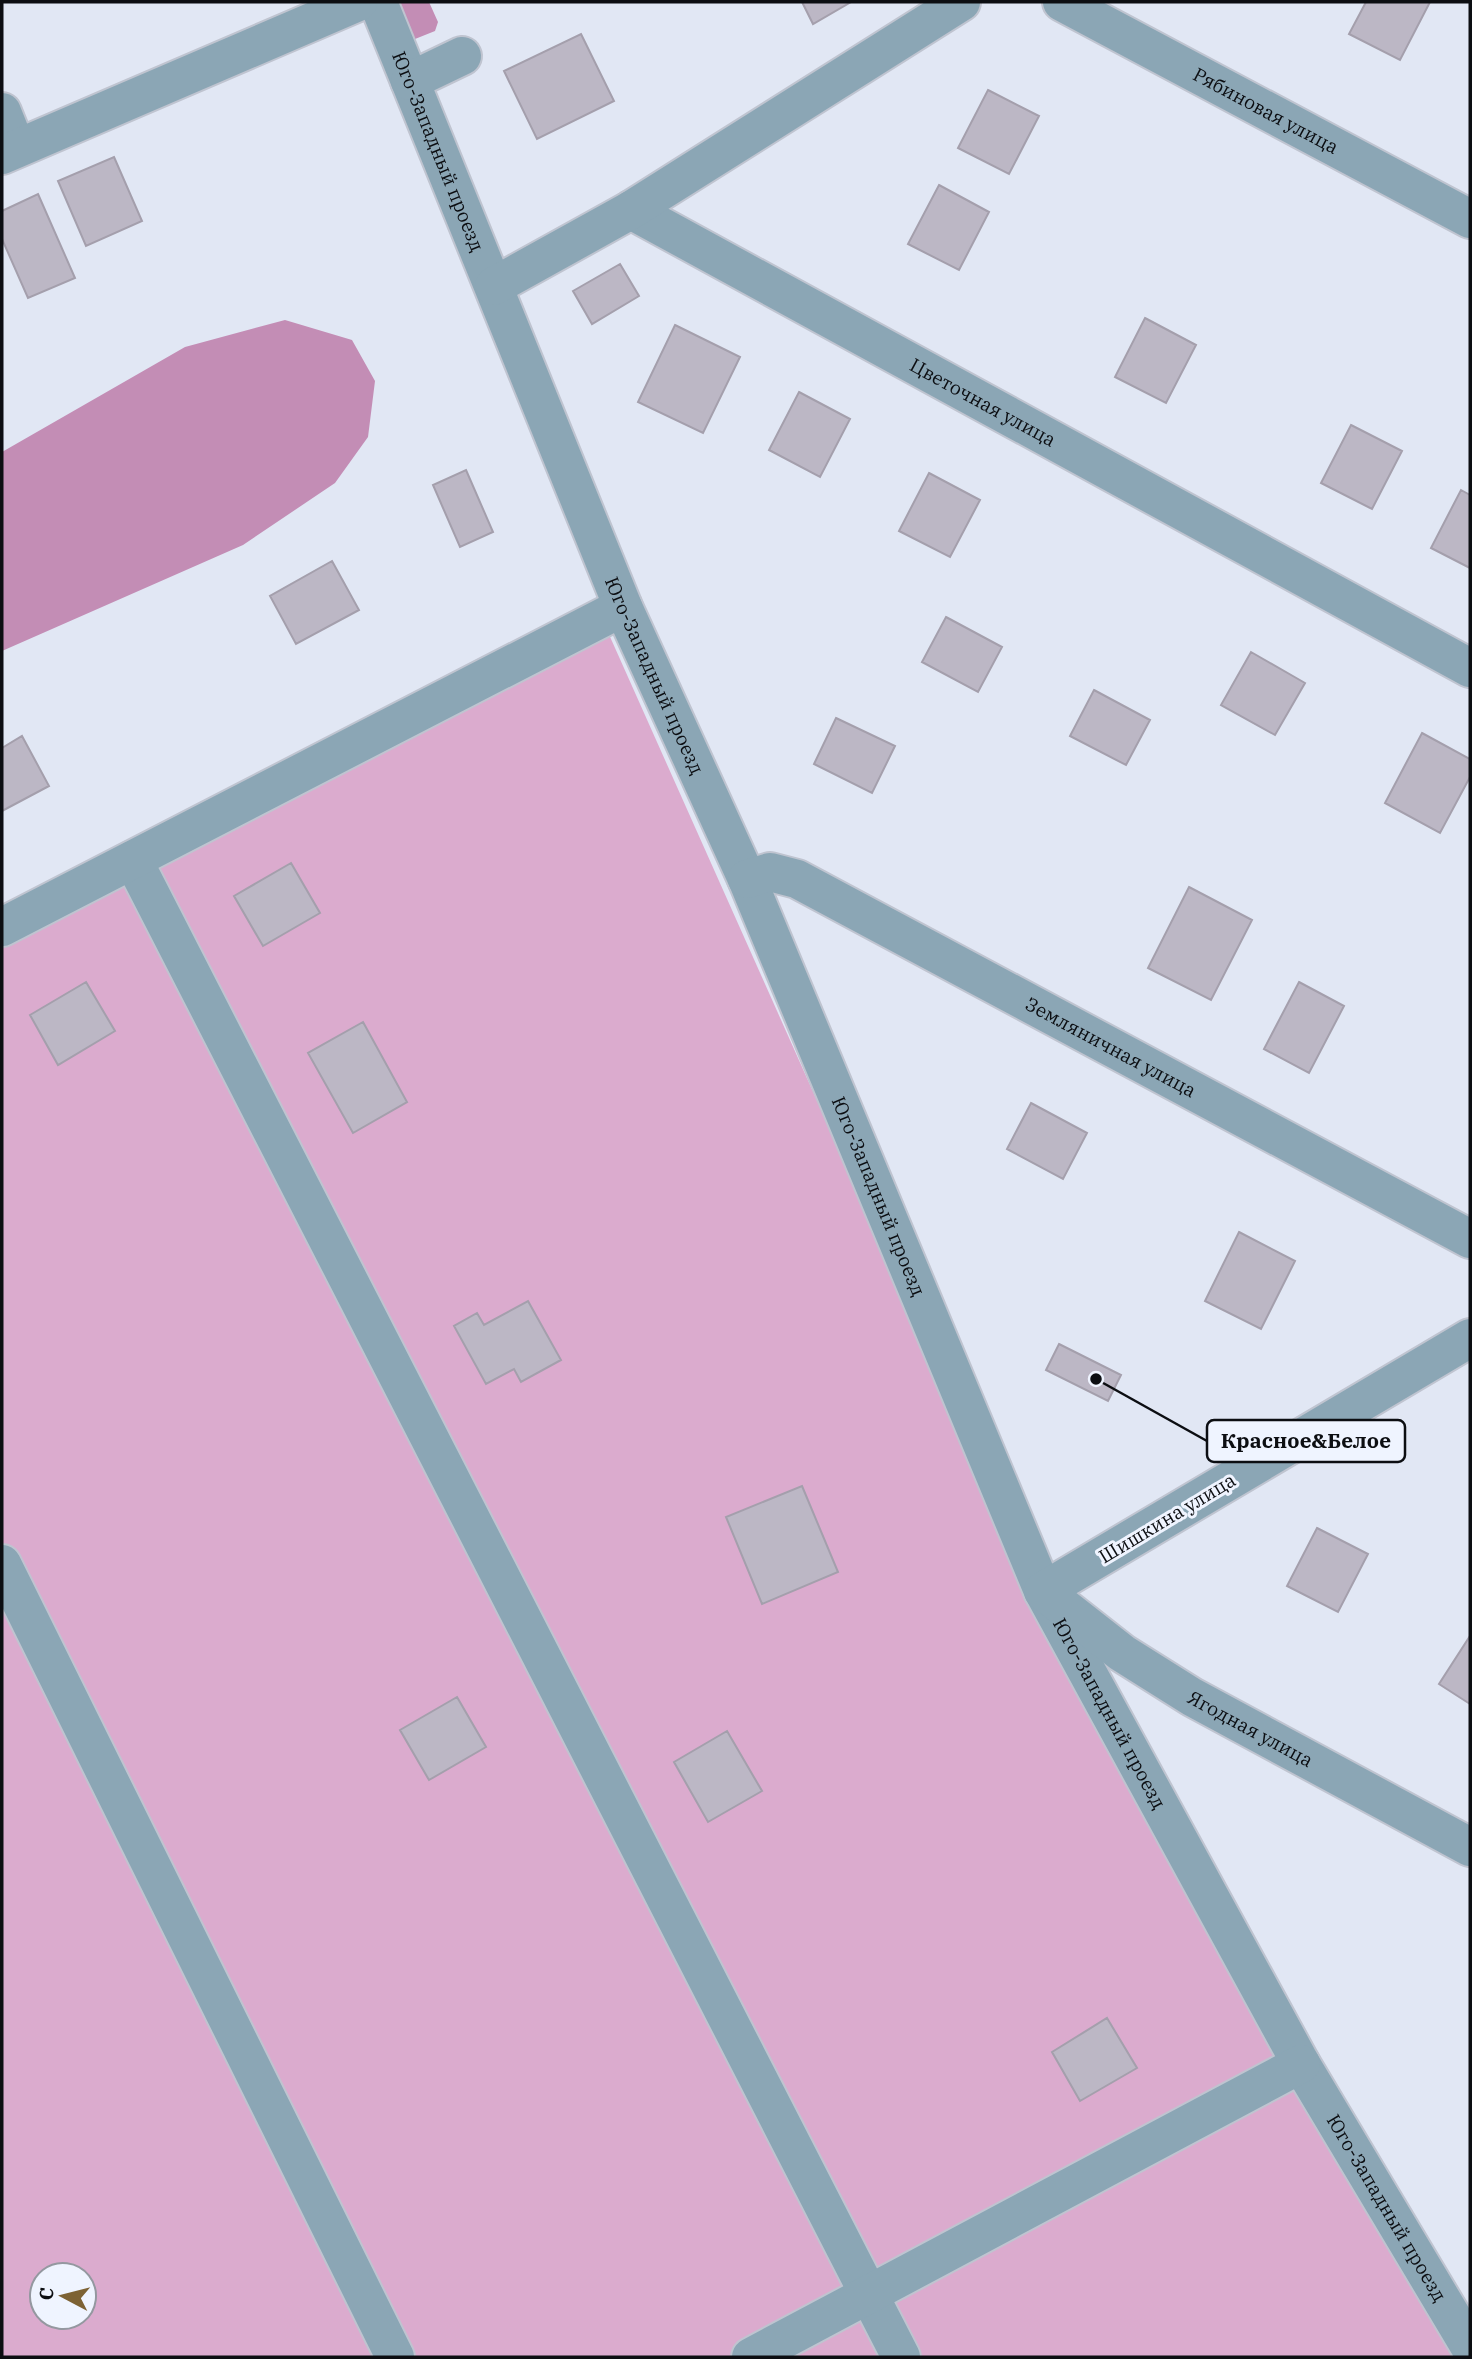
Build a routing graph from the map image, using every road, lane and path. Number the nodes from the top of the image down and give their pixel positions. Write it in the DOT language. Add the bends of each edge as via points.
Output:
graph roads {
  1 [pos="358,2"];
  2 [pos="378,2"];
  3 [pos="961,2"];
  4 [pos="1062,2"];
  5 [pos="462,56"];
  6 [pos="410,81"];
  7 [pos="2,112"];
  8 [pos="9,151"];
  9 [pos="631,210"];
  10 [pos="1470,219"];
  11 [pos="494,286"];
  12 [pos="623,607"];
  13 [pos="1470,668"];
  14 [pos="133,860"];
  15 [pos="747,879"];
  16 [pos="2,928"];
  17 [pos="1470,1240"];
  18 [pos="1470,1338"];
  19 [pos="2,1564"];
  20 [pos="1043,1591"];
  21 [pos="1470,1847"];
  22 [pos="1301,2064"];
  23 [pos="869,2294"];
  24 [pos="1470,2347"];
  25 [pos="395,2357"];
  26 [pos="751,2357"];
  27 [pos="901,2357"];
  1 -- 8 [label="street"];
  2 -- 6 [label="street, Юго-Западный проезд"];
  3 -- 9 [label="street"];
  4 -- 10 [label="street, Рябиновая улица"];
  5 -- 6 [label="street"];
  6 -- 11 [label="street, Юго-Западный проезд"];
  7 -- 8 [label="street"];
  9 -- 11 [label="street"];
  9 -- 13 [label="street, Цветочная улица"];
  11 -- 12 [label="street, Юго-Западный проезд"];
  12 -- 14 [label="street"];
  12 -- 15 [label="street, Юго-Западный проезд"];
  14 -- 16 [label="street"];
  14 -- 23 [label="street"];
  15 -- 17 [label="street, Земляничная улица" via="771,872 797,879"];
  15 -- 20 [label="street, Юго-Западный проезд"];
  18 -- 20 [label="street, Шишкина улица"];
  19 -- 25 [label="street"];
  20 -- 21 [label="street, Ягодная улица" via="1122,1653 1192,1697"];
  20 -- 22 [label="street, Юго-Западный проезд"];
  22 -- 23 [label="street"];
  22 -- 24 [label="street, Юго-Западный проезд"];
  23 -- 26 [label="street"];
  23 -- 27 [label="street"];
}
